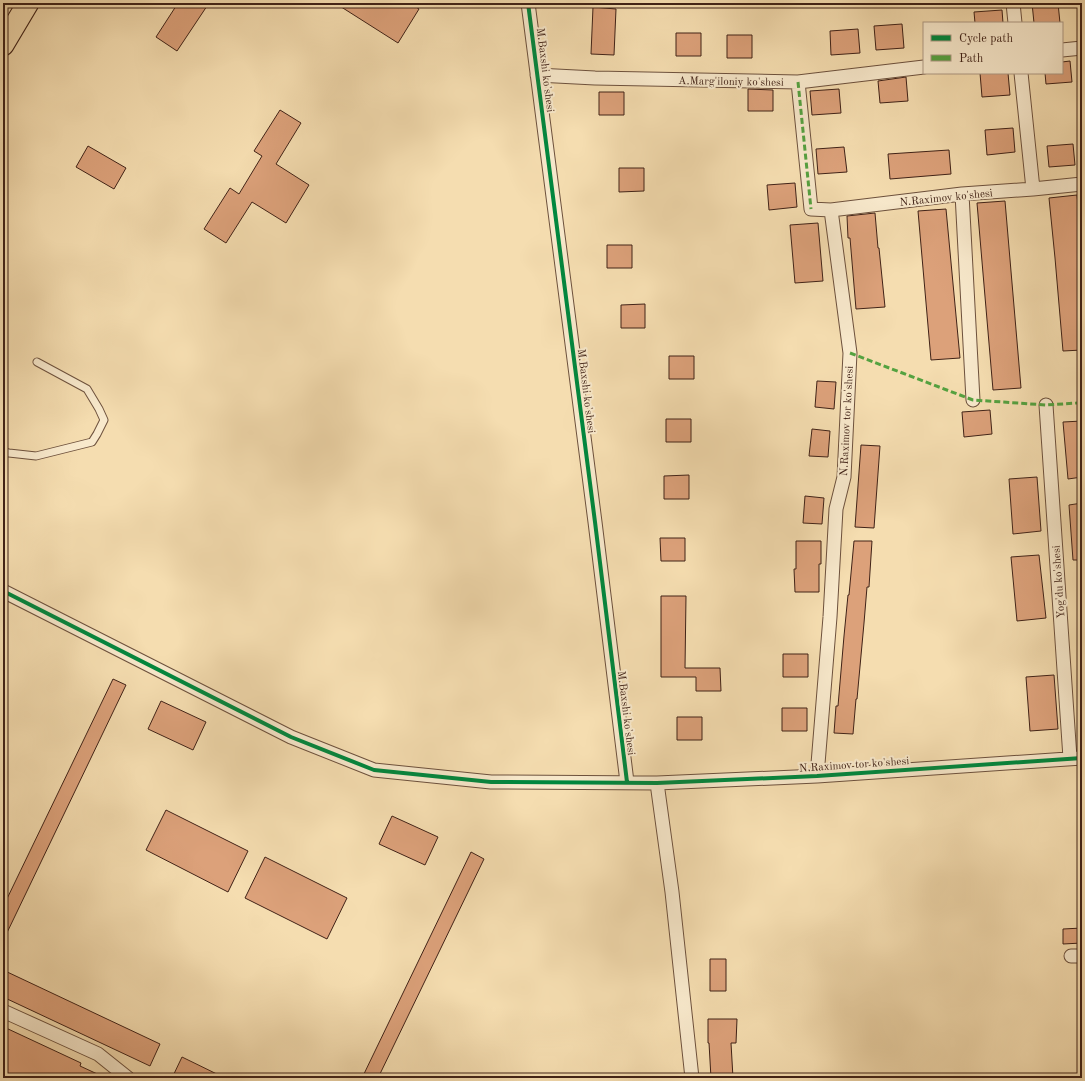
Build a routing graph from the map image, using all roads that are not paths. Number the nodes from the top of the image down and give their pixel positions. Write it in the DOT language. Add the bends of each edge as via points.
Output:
graph roads {
  1 [pos="28,3"];
  2 [pos="528,3"];
  3 [pos="1013,3"];
  4 [pos="1015,22"];
  5 [pos="3,45"];
  6 [pos="1082,48"];
  7 [pos="1063,50"];
  8 [pos="923,67"];
  9 [pos="1021,74"];
  10 [pos="537,75"];
  11 [pos="798,82"];
  12 [pos="1082,184"];
  13 [pos="1033,189"];
  14 [pos="962,194"];
  15 [pos="831,210"];
  16 [pos="37,362"];
  17 [pos="973,400"];
  18 [pos="1046,405"];
  19 [pos="3,452"];
  20 [pos="3,591"];
  21 [pos="1076,758"];
  22 [pos="817,776"];
  23 [pos="627,782"];
  24 [pos="657,784"];
  25 [pos="3,1011"];
  26 [pos="128,1078"];
  27 [pos="692,1078"];
  1 -- 5 [label="main road"];
  2 -- 10 [label="street, M.Baxshi ko'shesi"];
  3 -- 4 [label="street"];
  6 -- 7 [label="street"];
  8 -- 11 [label="street, A.Marg'iloniy ko'shesi"];
  9 -- 13 [label="street"];
  10 -- 11 [label="street, A.Marg'iloniy ko'shesi"];
  10 -- 23 [label="street, M.Baxshi ko'shesi"];
  11 -- 15 [label="street, N.Raximov ko'shesi" via="811,209"];
  12 -- 13 [label="street, N.Raximov ko'shesi"];
  13 -- 14 [label="street, N.Raximov ko'shesi"];
  14 -- 15 [label="street, N.Raximov ko'shesi"];
  14 -- 17 [label="street"];
  15 -- 22 [label="street, N.Raximov tor ko'shesi" via="850,353 844,477 836,509"];
  16 -- 19 [label="lane" via="87,389 104,420 92,442 36,456"];
  18 -- 21 [label="street, Yog'du ko'shesi"];
  20 -- 23 [label="street, N.Raximov tor ko'shesi" via="291,737 374,770 491,782"];
  21 -- 22 [label="street, N.Raximov tor ko'shesi"];
  22 -- 24 [label="street, N.Raximov tor ko'shesi"];
  23 -- 24 [label="street, N.Raximov tor ko'shesi"];
  24 -- 27 [label="street" via="672,892"];
  25 -- 26 [label="street" via="98,1054"];
}
